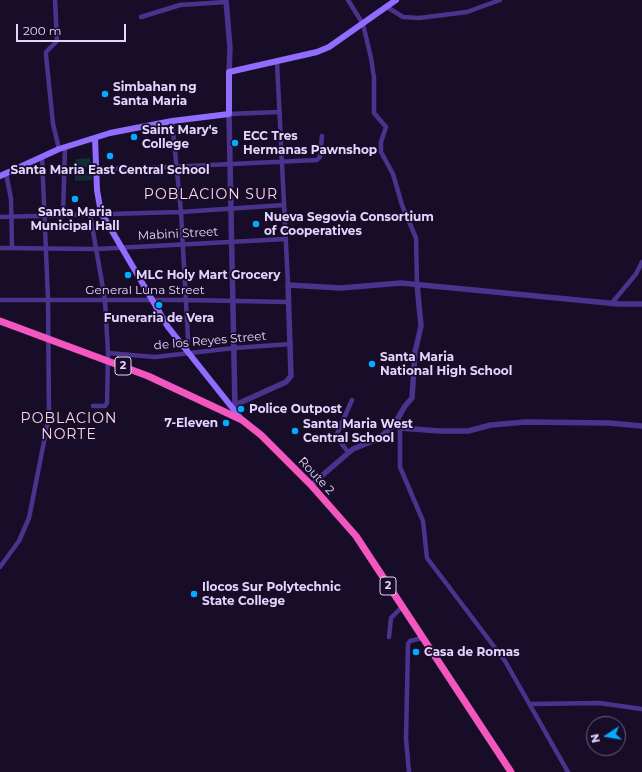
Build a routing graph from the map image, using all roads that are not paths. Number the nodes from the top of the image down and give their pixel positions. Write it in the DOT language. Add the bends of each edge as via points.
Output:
graph roads {
  1 [pos="55,0"];
  2 [pos="348,0"];
  3 [pos="396,0"];
  4 [pos="500,0"];
  5 [pos="226,1"];
  6 [pos="387,7"];
  7 [pos="141,17"];
  8 [pos="363,24"];
  9 [pos="276,62"];
  10 [pos="229,72"];
  11 [pos="280,112"];
  12 [pos="229,114"];
  13 [pos="172,121"];
  14 [pos="322,136"];
  15 [pos="95,138"];
  16 [pos="62,148"];
  17 [pos="42,157"];
  18 [pos="282,161"];
  19 [pos="231,164"];
  20 [pos="176,167"];
  21 [pos="96,169"];
  22 [pos="3,175"];
  23 [pos="284,205"];
  24 [pos="232,208"];
  25 [pos="181,212"];
  26 [pos="101,213"];
  27 [pos="63,214"];
  28 [pos="90,214"];
  29 [pos="45,215"];
  30 [pos="12,216"];
  31 [pos="0,217"];
  32 [pos="286,239"];
  33 [pos="232,241"];
  34 [pos="181,244"];
  35 [pos="120,247"];
  36 [pos="0,248"];
  37 [pos="12,248"];
  38 [pos="46,248"];
  39 [pos="97,249"];
  40 [pos="642,262"];
  41 [pos="419,284"];
  42 [pos="288,285"];
  43 [pos="48,299"];
  44 [pos="0,300"];
  45 [pos="105,300"];
  46 [pos="150,300"];
  47 [pos="185,300"];
  48 [pos="233,302"];
  49 [pos="289,302"];
  50 [pos="611,304"];
  51 [pos="642,304"];
  52 [pos="0,321"];
  53 [pos="49,338"];
  54 [pos="290,344"];
  55 [pos="234,348"];
  56 [pos="187,352"];
  57 [pos="107,356"];
  58 [pos="352,400"];
  59 [pos="93,406"];
  60 [pos="236,408"];
  61 [pos="242,420"];
  62 [pos="394,425"];
  63 [pos="642,426"];
  64 [pos="400,428"];
  65 [pos="348,452"];
  66 [pos="311,485"];
  67 [pos="0,567"];
  68 [pos="402,607"];
  69 [pos="389,637"];
  70 [pos="422,638"];
  71 [pos="530,704"];
  72 [pos="642,709"];
  73 [pos="409,772"];
  74 [pos="511,772"];
  75 [pos="568,772"];
  1 -- 16 [label="street" via="57,41 46,55 53,124"];
  2 -- 8 [label="street"];
  3 -- 6 [label="main road"];
  4 -- 6 [label="street" via="467,12 419,18 404,17"];
  5 -- 7 [label="street" via="180,5"];
  5 -- 10 [label="street" via="230,48"];
  6 -- 8 [label="main road"];
  8 -- 9 [label="main road" via="323,50"];
  8 -- 41 [label="street" via="373,69 373,111 386,126 381,152 393,174 402,205 416,238"];
  9 -- 10 [label="main road"];
  9 -- 11 [label="street"];
  10 -- 12 [label="main road"];
  11 -- 12 [label="street"];
  11 -- 18 [label="street"];
  12 -- 13 [label="main road"];
  12 -- 19 [label="street"];
  13 -- 15 [label="main road" via="117,131"];
  13 -- 20 [label="street"];
  14 -- 18 [label="street" via="319,159"];
  15 -- 16 [label="main road"];
  15 -- 21 [label="main road"];
  16 -- 17 [label="main road"];
  16 -- 27 [label="street"];
  17 -- 22 [label="main road"];
  17 -- 29 [label="street"];
  18 -- 19 [label="street"];
  18 -- 23 [label="street"];
  19 -- 20 [label="street"];
  19 -- 24 [label="street"];
  20 -- 21 [label="street"];
  20 -- 25 [label="street"];
  21 -- 26 [label="main road"];
  22 -- 30 [label="street"];
  23 -- 24 [label="street"];
  23 -- 32 [label="street"];
  24 -- 25 [label="street"];
  24 -- 33 [label="street"];
  25 -- 26 [label="street"];
  25 -- 34 [label="street"];
  26 -- 28 [label="street"];
  26 -- 35 [label="main road"];
  27 -- 28 [label="street"];
  27 -- 29 [label="street"];
  28 -- 39 [label="street"];
  29 -- 30 [label="street"];
  29 -- 38 [label="street"];
  30 -- 31 [label="street"];
  30 -- 37 [label="street"];
  32 -- 33 [label="street, Mabini Street"];
  32 -- 42 [label="street"];
  33 -- 34 [label="street, Mabini Street"];
  33 -- 48 [label="street"];
  34 -- 35 [label="street, Mabini Street"];
  34 -- 47 [label="street"];
  35 -- 39 [label="street, Mabini Street"];
  35 -- 46 [label="main road"];
  36 -- 37 [label="street, Mabini Street"];
  37 -- 38 [label="street, Mabini Street"];
  38 -- 39 [label="street, Mabini Street"];
  38 -- 43 [label="street"];
  39 -- 45 [label="street"];
  40 -- 50 [label="street" via="636,274"];
  41 -- 42 [label="street" via="341,288"];
  41 -- 50 [label="street"];
  41 -- 62 [label="street" via="421,326 415,352 413,394"];
  42 -- 49 [label="street"];
  43 -- 44 [label="street, General Luna Street"];
  43 -- 45 [label="street, General Luna Street"];
  43 -- 53 [label="street"];
  45 -- 46 [label="street, General Luna Street"];
  45 -- 57 [label="street"];
  46 -- 47 [label="street, General Luna Street"];
  46 -- 56 [label="main road"];
  47 -- 48 [label="street, General Luna Street"];
  47 -- 56 [label="street"];
  48 -- 49 [label="street, General Luna Street"];
  48 -- 55 [label="street"];
  49 -- 54 [label="street"];
  50 -- 51 [label="street"];
  52 -- 53 [label="highway, Route 2 / 2"];
  53 -- 57 [label="highway, Route 2 / 2"];
  53 -- 67 [label="street" via="49,416 32,508 19,541"];
  54 -- 55 [label="street, de los Reyes Street"];
  54 -- 60 [label="street" via="292,371 289,379"];
  55 -- 56 [label="street, de los Reyes Street"];
  55 -- 60 [label="street"];
  56 -- 57 [label="street, de los Reyes Street" via="154,357"];
  56 -- 60 [label="main road"];
  57 -- 59 [label="street" via="107,403 104,406"];
  57 -- 61 [label="highway, Route 2 / 2"];
  58 -- 65 [label="street" via="336,436"];
  60 -- 61 [label="main road"];
  61 -- 66 [label="highway, Route 2 / 2" via="261,435"];
  62 -- 64 [label="street"];
  62 -- 65 [label="street" via="378,438"];
  63 -- 64 [label="street" via="526,422 491,424 468,431"];
  64 -- 71 [label="street" via="400,467 423,521 428,558 505,661"];
  65 -- 66 [label="street"];
  66 -- 68 [label="highway, Route 2 / 2" via="356,536"];
  68 -- 69 [label="street" via="391,618"];
  68 -- 70 [label="highway, Route 2 / 2"];
  70 -- 73 [label="street" via="408,644 406,739"];
  70 -- 74 [label="highway, Route 2 / 2"];
  71 -- 72 [label="street" via="606,704"];
  71 -- 75 [label="street"];
}
